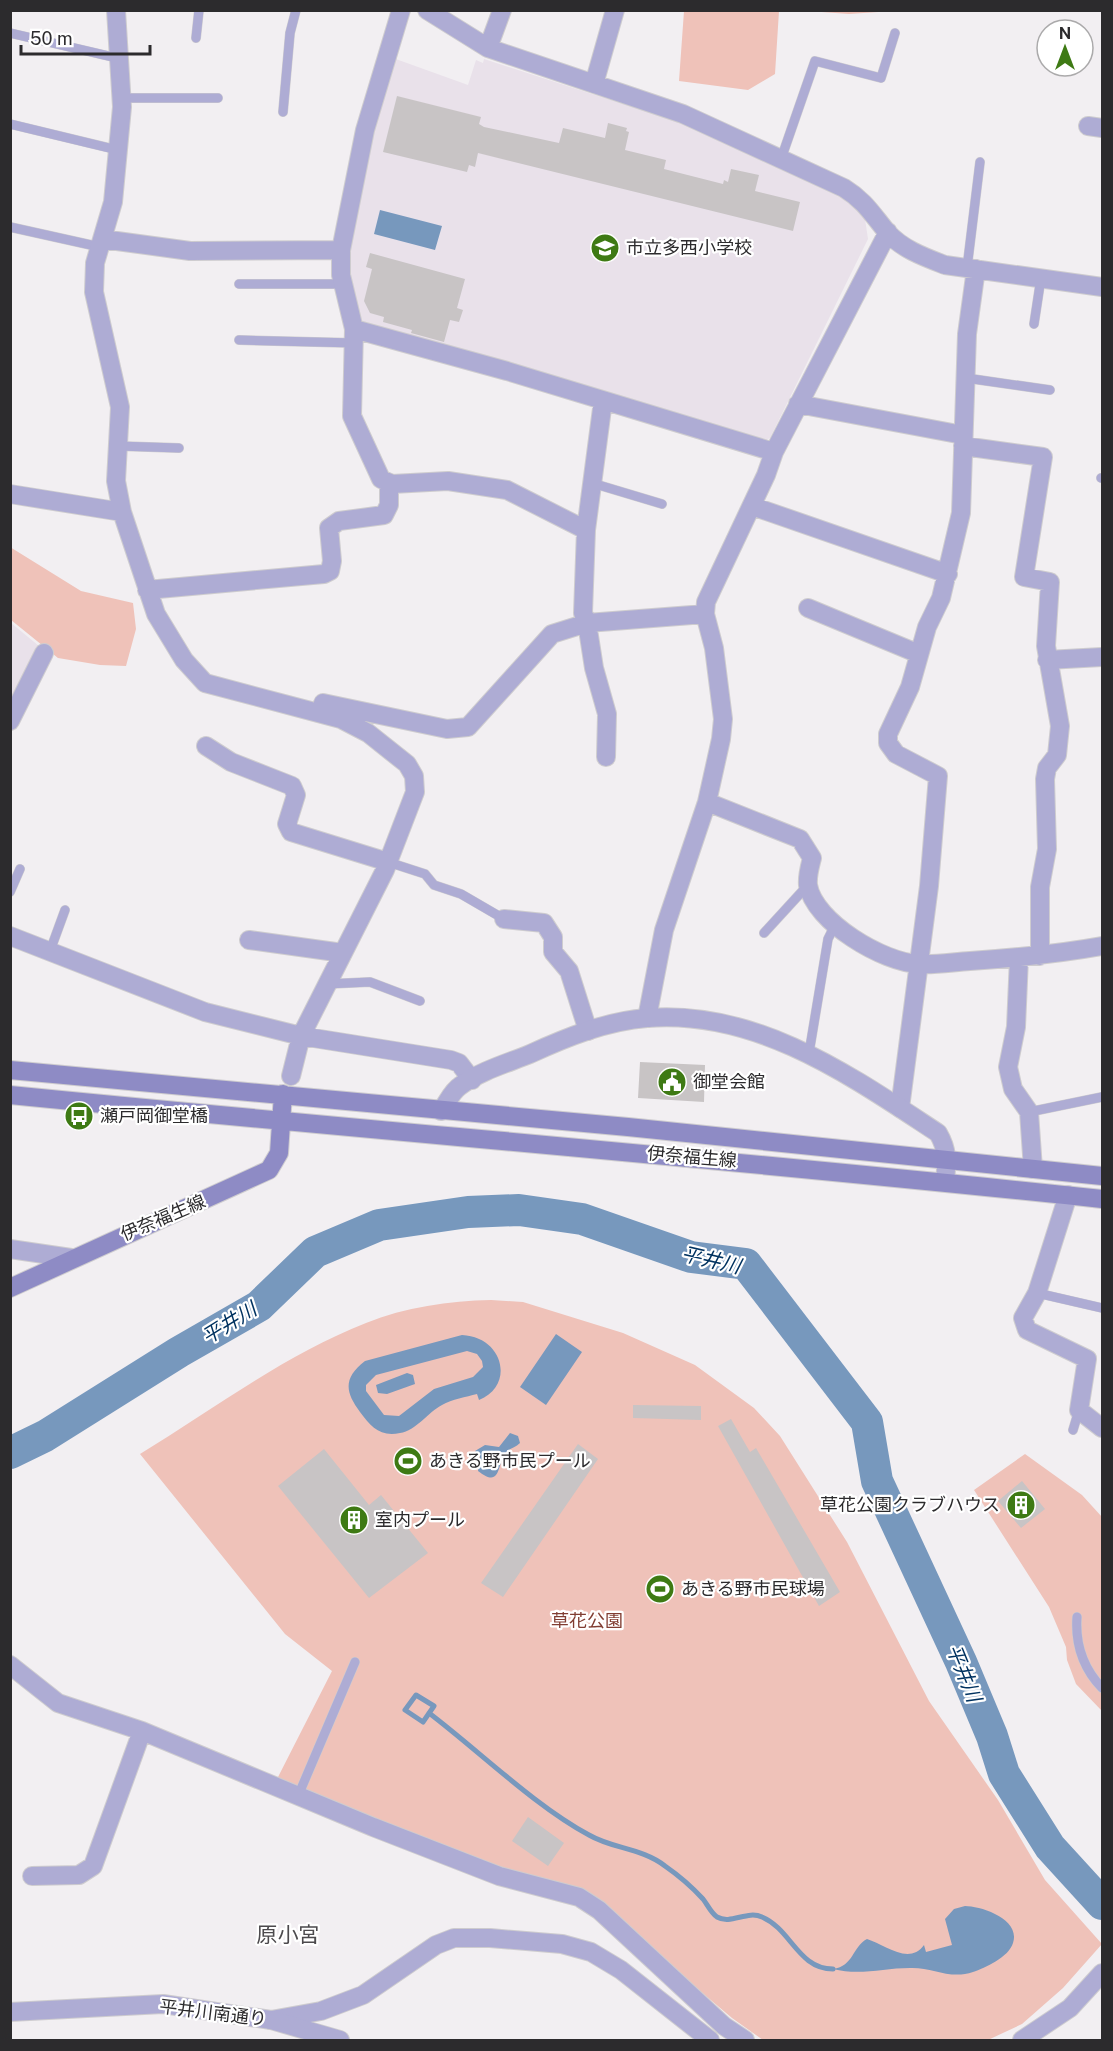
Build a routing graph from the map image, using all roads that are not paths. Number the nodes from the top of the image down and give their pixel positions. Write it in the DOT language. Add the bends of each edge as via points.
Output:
graph roads {
  1 [pos="116,10"];
  2 [pos="199,10"];
  3 [pos="296,10"];
  4 [pos="401,10"];
  5 [pos="427,10"];
  6 [pos="502,10"];
  7 [pos="615,10"];
  8 [pos="10,33"];
  9 [pos="895,33"];
  10 [pos="196,38"];
  11 [pos="488,48"];
  12 [pos="117,58"];
  13 [pos="594,84"];
  14 [pos="121,98"];
  15 [pos="218,98"];
  16 [pos="283,112"];
  17 [pos="10,124"];
  18 [pos="118,150"];
  19 [pos="781,159"];
  20 [pos="980,162"];
  21 [pos="10,227"];
  22 [pos="888,232"];
  23 [pos="101,243"];
  24 [pos="341,250"];
  25 [pos="971,269"];
  26 [pos="1041,278"];
  27 [pos="239,284"];
  28 [pos="344,285"];
  29 [pos="1102,287"];
  30 [pos="1034,324"];
  31 [pos="355,336"];
  32 [pos="239,340"];
  33 [pos="966,378"];
  34 [pos="1050,390"];
  35 [pos="603,401"];
  36 [pos="798,404"];
  37 [pos="963,441"];
  38 [pos="118,446"];
  39 [pos="179,448"];
  40 [pos="774,452"];
  41 [pos="389,483"];
  42 [pos="592,483"];
  43 [pos="10,494"];
  44 [pos="662,504"];
  45 [pos="752,506"];
  46 [pos="122,512"];
  47 [pos="586,530"];
  48 [pos="948,574"];
  49 [pos="147,590"];
  50 [pos="808,608"];
  51 [pos="705,614"];
  52 [pos="587,623"];
  53 [pos="44,653"];
  54 [pos="919,654"];
  55 [pos="1102,657"];
  56 [pos="1047,660"];
  57 [pos="291,706"];
  58 [pos="10,721"];
  59 [pos="206,746"];
  60 [pos="606,757"];
  61 [pos="707,802"];
  62 [pos="388,862"];
  63 [pos="20,869"];
  64 [pos="808,885"];
  65 [pos="10,892"];
  66 [pos="65,910"];
  67 [pos="504,920"];
  68 [pos="835,925"];
  69 [pos="764,933"];
  70 [pos="10,936"];
  71 [pos="249,940"];
  72 [pos="1102,946"];
  73 [pos="50,951"];
  74 [pos="343,952"];
  75 [pos="1040,956"];
  76 [pos="1019,958"];
  77 [pos="920,964"];
  78 [pos="327,984"];
  79 [pos="420,1001"];
  80 [pos="647,1018"];
  81 [pos="588,1031"];
  82 [pos="301,1036"];
  83 [pos="809,1053"];
  84 [pos="10,1070"];
  85 [pos="291,1076"];
  86 [pos="472,1080"];
  87 [pos="283,1094"];
  88 [pos="10,1095"];
  89 [pos="1102,1097"];
  90 [pos="900,1108"];
  91 [pos="441,1111"];
  92 [pos="1029,1112"];
  93 [pos="281,1122"];
  94 [pos="948,1159"];
  95 [pos="1033,1169"];
  96 [pos="1102,1176"];
  97 [pos="945,1181"];
  98 [pos="1068,1195"];
  99 [pos="1102,1199"];
  100 [pos="10,1249"];
  101 [pos="71,1258"];
  102 [pos="10,1288"];
  103 [pos="1037,1293"];
  104 [pos="1102,1308"];
  105 [pos="1078,1410"];
  106 [pos="1102,1428"];
  107 [pos="1073,1430"];
  108 [pos="1077,1617"];
  109 [pos="355,1662"];
  110 [pos="10,1665"];
  111 [pos="1102,1688"];
  112 [pos="142,1731"];
  113 [pos="298,1796"];
  114 [pos="32,1876"];
  115 [pos="1102,1973"];
  116 [pos="10,2012"];
  117 [pos="271,2019"];
  118 [pos="340,2040"];
  119 [pos="710,2040"];
  120 [pos="745,2040"];
  121 [pos="1022,2040"];
  1 -- 12 [label="street"];
  2 -- 10 [label="lane"];
  3 -- 16 [label="lane" via="290,33"];
  4 -- 24 [label="street" via="365,130"];
  5 -- 11 [label="street"];
  6 -- 11 [label="street"];
  7 -- 13 [label="street"];
  8 -- 12 [label="lane"];
  9 -- 19 [label="lane" via="881,78 815,61"];
  11 -- 13 [label="street"];
  12 -- 14 [label="street"];
  13 -- 19 [label="street" via="683,114"];
  14 -- 15 [label="lane"];
  14 -- 18 [label="street"];
  17 -- 18 [label="lane"];
  18 -- 23 [label="street" via="113,202"];
  19 -- 22 [label="street" via="858,197"];
  20 -- 25 [label="lane"];
  21 -- 23 [label="lane"];
  22 -- 25 [label="street" via="921,256"];
  22 -- 36 [label="street"];
  23 -- 24 [label="street" via="190,251"];
  23 -- 38 [label="street" via="95,263 94,292 120,407"];
  24 -- 28 [label="street"];
  25 -- 26 [label="street"];
  25 -- 33 [label="street"];
  26 -- 29 [label="street"];
  26 -- 30 [label="lane"];
  27 -- 28 [label="lane"];
  28 -- 31 [label="street"];
  31 -- 32 [label="lane"];
  31 -- 35 [label="street" via="507,371"];
  31 -- 41 [label="street" via="352,416 381,479"];
  33 -- 34 [label="lane"];
  33 -- 37 [label="street"];
  35 -- 40 [label="street"];
  35 -- 42 [label="street"];
  36 -- 37 [label="street"];
  36 -- 40 [label="street"];
  37 -- 48 [label="street" via="961,513"];
  37 -- 56 [label="street" via="1043,457 1024,577 1050,582"];
  38 -- 39 [label="lane"];
  38 -- 46 [label="street" via="116,481"];
  40 -- 45 [label="street"];
  41 -- 47 [label="street" via="448,482 507,490"];
  41 -- 49 [label="street" via="389,505 384,515 339,521 329,528 332,561 330,571 324,574"];
  42 -- 44 [label="lane"];
  42 -- 47 [label="street"];
  43 -- 46 [label="street"];
  45 -- 48 [label="street"];
  45 -- 51 [label="street" via="706,602"];
  46 -- 49 [label="street"];
  47 -- 52 [label="street" via="583,613"];
  48 -- 54 [label="street"];
  49 -- 57 [label="street" via="156,614 184,660 205,684"];
  50 -- 54 [label="street"];
  51 -- 52 [label="street"];
  51 -- 61 [label="street" via="714,648 723,719"];
  52 -- 57 [label="street" via="552,634 468,727 447,729 319,702"];
  52 -- 60 [label="street" via="607,714"];
  53 -- 58 [label="street"];
  54 -- 77 [label="street" via="888,743 896,754 938,776"];
  55 -- 56 [label="street"];
  56 -- 75 [label="street" via="1060,726 1057,755 1047,768 1045,779 1047,849 1040,887"];
  57 -- 62 [label="street" via="368,733 407,764 414,776 414,792"];
  59 -- 62 [label="street" via="231,762 292,786 296,795 287,824 291,832"];
  61 -- 64 [label="street" via="800,839 812,858"];
  61 -- 80 [label="street" via="664,930"];
  62 -- 67 [label="lane" via="425,874 435,885 461,894"];
  62 -- 74 [label="street"];
  63 -- 65 [label="lane"];
  64 -- 68 [label="street" via="812,897"];
  64 -- 69 [label="lane"];
  66 -- 73 [label="lane"];
  67 -- 81 [label="street" via="544,923 554,937 554,952 570,971"];
  68 -- 77 [label="street" via="879,952"];
  68 -- 83 [label="lane" via="828,939"];
  70 -- 73 [label="street"];
  71 -- 74 [label="street"];
  72 -- 75 [label="street"];
  73 -- 82 [label="street" via="205,1012"];
  74 -- 78 [label="street"];
  75 -- 76 [label="street"];
  76 -- 77 [label="street"];
  76 -- 92 [label="street" via="1016,1028 1008,1067 1013,1089"];
  77 -- 90 [label="street"];
  78 -- 79 [label="lane" via="370,982"];
  78 -- 82 [label="street"];
  80 -- 81 [label="street"];
  80 -- 83 [label="street" via="718,1023 752,1031"];
  81 -- 86 [label="street"];
  82 -- 85 [label="street"];
  82 -- 86 [label="street" via="459,1062"];
  83 -- 90 [label="street"];
  84 -- 87 [label="main road, 伊奈福生線"];
  86 -- 91 [label="street" via="455,1090"];
  87 -- 91 [label="main road, 伊奈福生線"];
  87 -- 93 [label="main road, 伊奈福生線"];
  88 -- 93 [label="main road, 伊奈福生線"];
  89 -- 92 [label="lane"];
  90 -- 94 [label="street" via="938,1133"];
  91 -- 94 [label="main road, 伊奈福生線"];
  92 -- 95 [label="street"];
  93 -- 97 [label="main road, 伊奈福生線"];
  93 -- 101 [label="main road, 伊奈福生線" via="279,1153 269,1170"];
  94 -- 95 [label="main road, 伊奈福生線"];
  94 -- 97 [label="street"];
  95 -- 96 [label="main road, 伊奈福生線"];
  97 -- 98 [label="main road, 伊奈福生線"];
  98 -- 99 [label="main road, 伊奈福生線"];
  98 -- 103 [label="street"];
  100 -- 101 [label="street"];
  101 -- 102 [label="main road, 伊奈福生線"];
  103 -- 104 [label="lane"];
  103 -- 105 [label="street" via="1023,1318 1028,1330 1087,1359"];
  105 -- 106 [label="street"];
  105 -- 107 [label="lane"];
  108 -- 111 [label="lane" via="1076,1632 1087,1672"];
  109 -- 113 [label="lane"];
  110 -- 112 [label="street" via="58,1703"];
  112 -- 113 [label="street"];
  112 -- 114 [label="street" via="93,1866 79,1875"];
  113 -- 120 [label="street" via="499,1876 579,1897 599,1910 724,2026"];
  115 -- 121 [label="street" via="1070,2008"];
  116 -- 117 [label="street, 平井川南通り" via="163,2004"];
  117 -- 118 [label="street, 平井川南通り"];
  117 -- 119 [label="street" via="321,2011 363,1995 436,1945 454,1938 490,1938 562,1944 591,1952 621,1970"];
}
